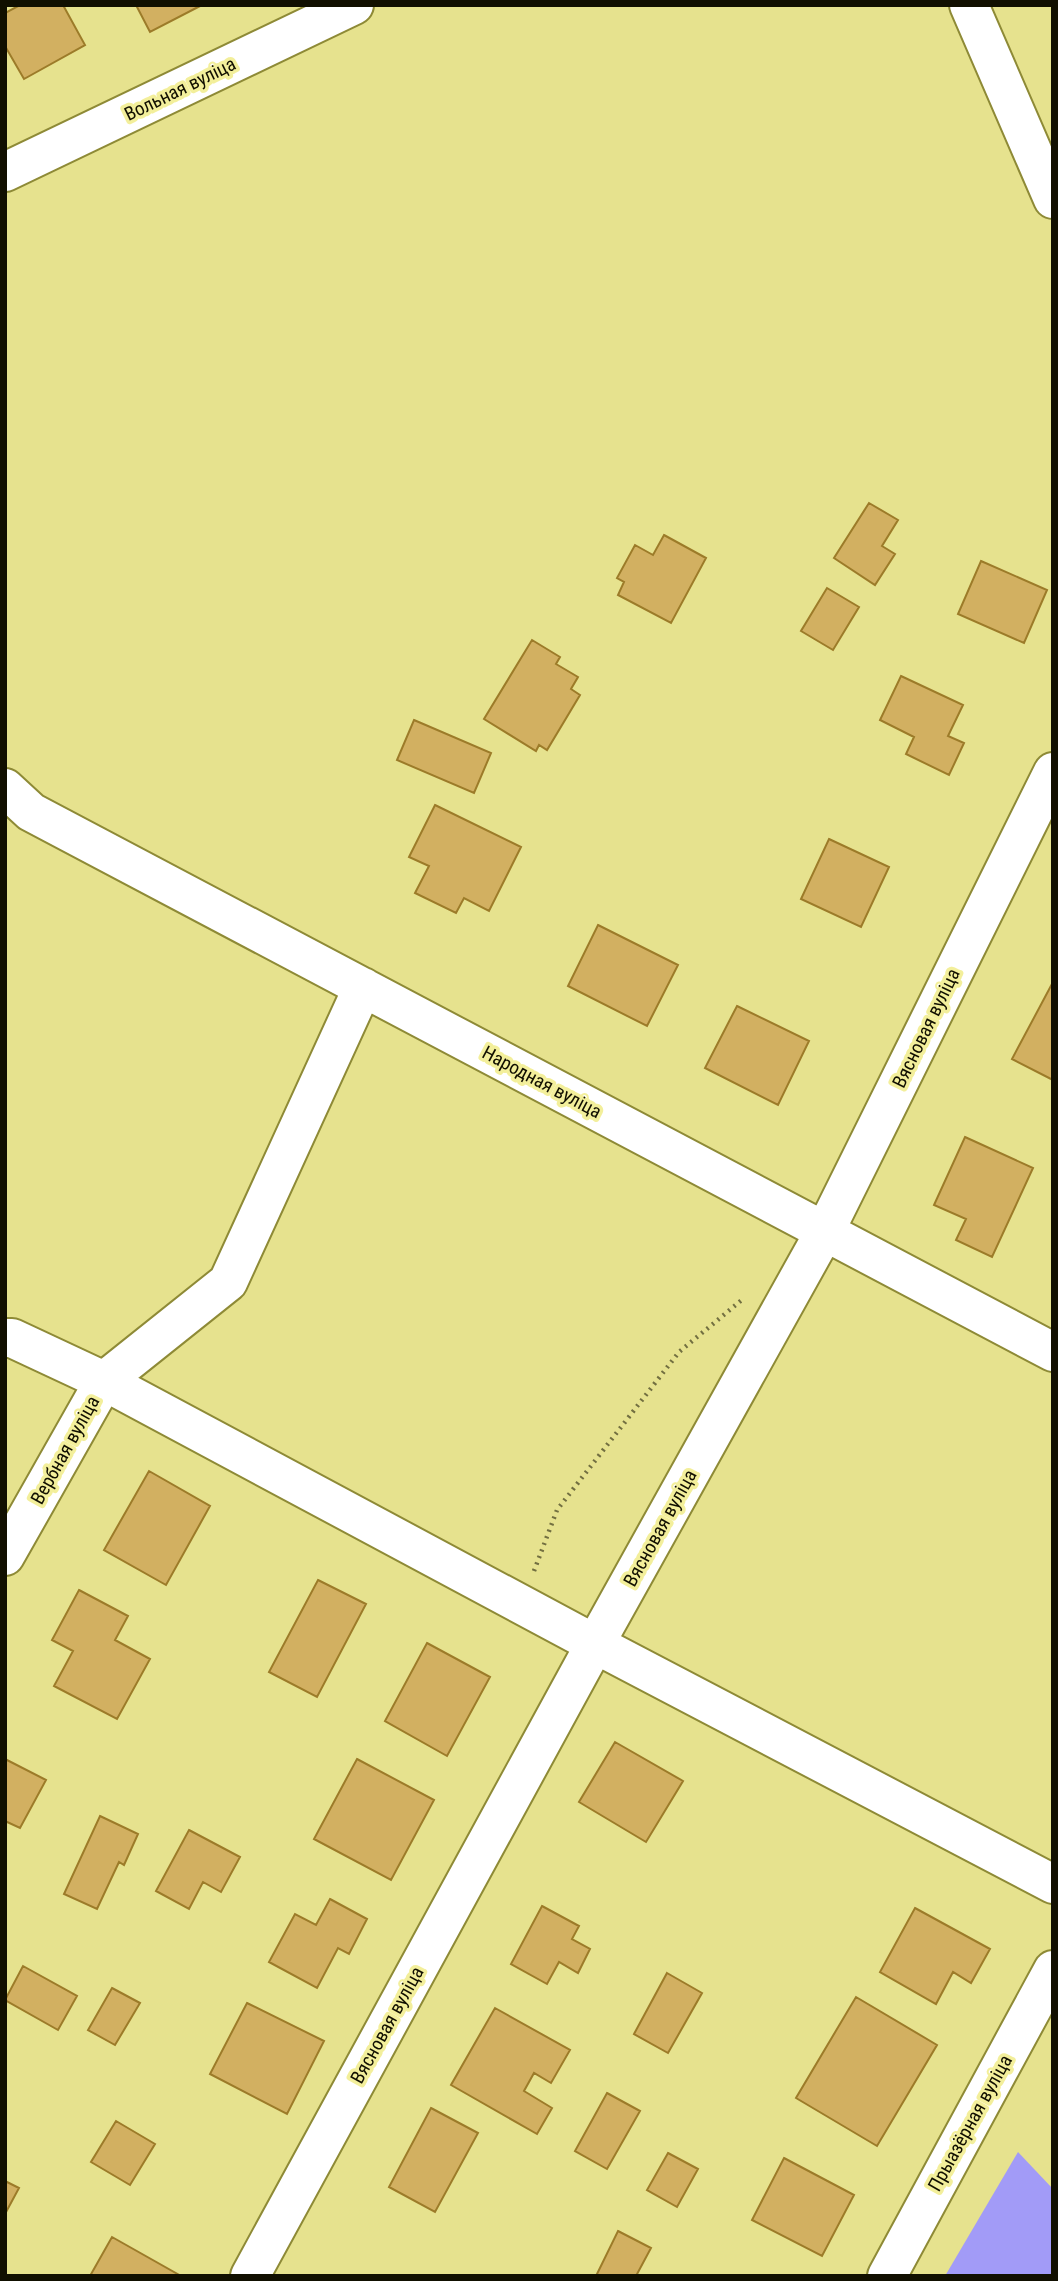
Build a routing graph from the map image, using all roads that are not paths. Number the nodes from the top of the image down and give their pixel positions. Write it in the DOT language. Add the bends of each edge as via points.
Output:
graph roads {
  1 [pos="354,5"];
  2 [pos="969,5"];
  3 [pos="5,172"];
  4 [pos="1053,200"];
  5 [pos="1053,772"];
  6 [pos="18,800"];
  7 [pos="363,987"];
  8 [pos="825,1231"];
  9 [pos="5,1338"];
  10 [pos="1053,1352"];
  11 [pos="104,1381"];
  12 [pos="5,1556"];
  13 [pos="595,1644"];
  14 [pos="1053,1884"];
  15 [pos="1053,1970"];
  16 [pos="250,2276"];
  17 [pos="887,2276"];
  1 -- 3 [label="street, Вольная вуліца"];
  2 -- 4 [label="street"];
  5 -- 8 [label="street, Вясновая вуліца"];
  6 -- 7 [label="street, Народная вуліца"];
  7 -- 8 [label="street, Народная вуліца"];
  7 -- 11 [label="street" via="228,1282"];
  8 -- 10 [label="street, Народная вуліца"];
  8 -- 13 [label="street, Вясновая вуліца"];
  9 -- 11 [label="street"];
  11 -- 12 [label="street, Вербная вуліца"];
  11 -- 13 [label="street"];
  13 -- 14 [label="street"];
  13 -- 16 [label="street, Вясновая вуліца"];
  15 -- 17 [label="street, Прыазёрная вуліца"];
}
